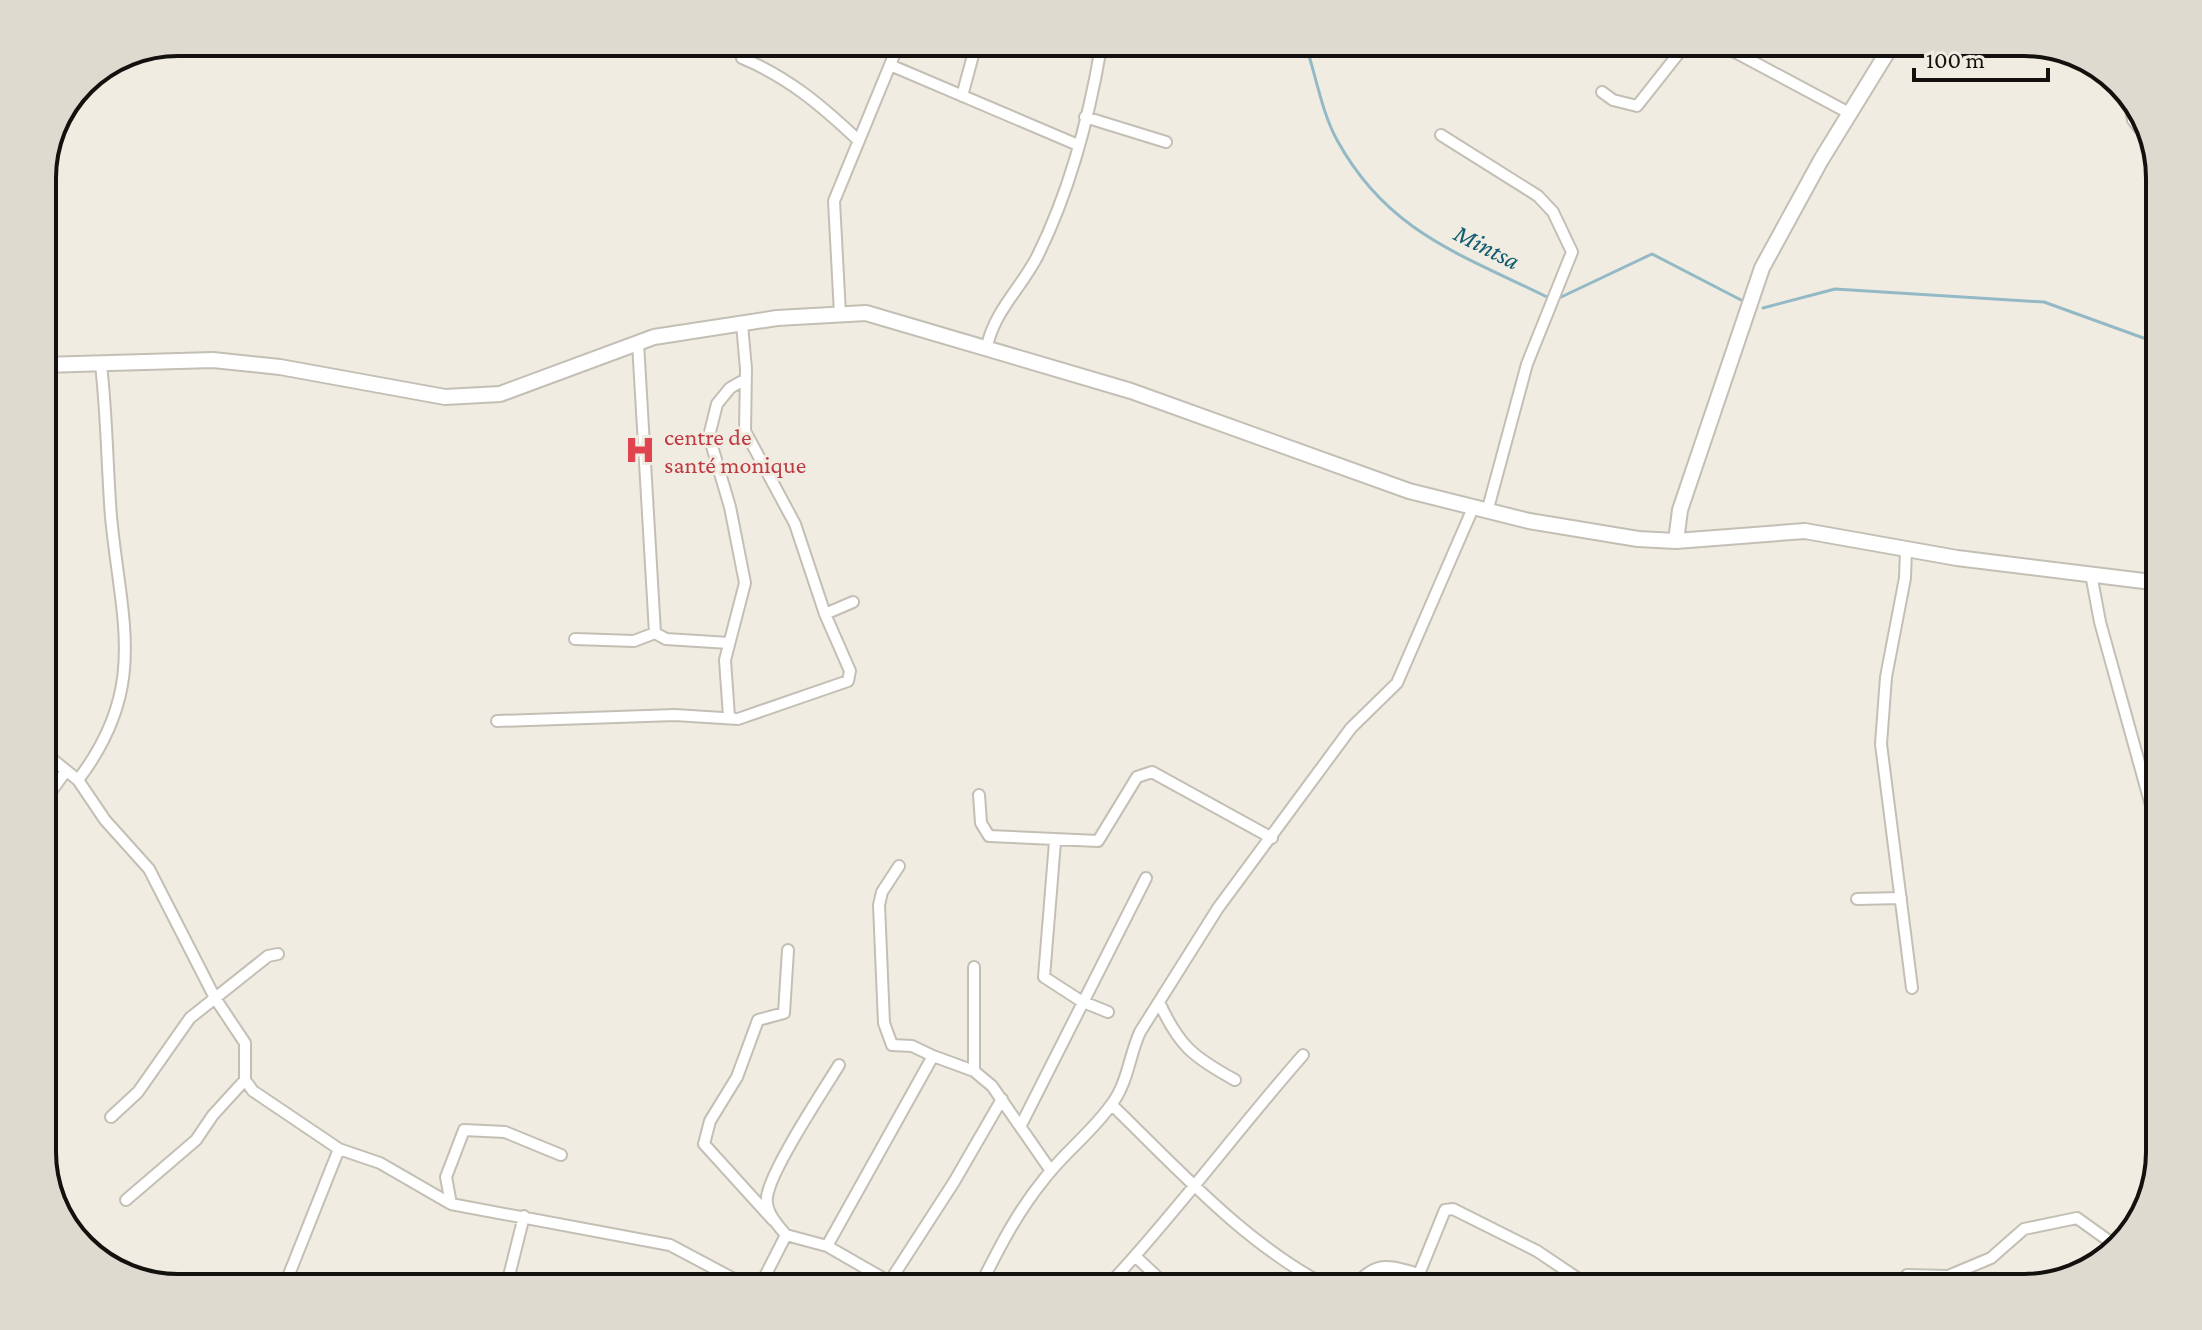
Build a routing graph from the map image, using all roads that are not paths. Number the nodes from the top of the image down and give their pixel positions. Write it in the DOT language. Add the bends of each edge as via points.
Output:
graph roads {
  1 [pos="894,56"];
  2 [pos="973,56"];
  3 [pos="1099,56"];
  4 [pos="1677,56"];
  5 [pos="1742,56"];
  6 [pos="1885,56"];
  7 [pos="742,58"];
  8 [pos="890,65"];
  9 [pos="1602,92"];
  10 [pos="962,96"];
  11 [pos="1849,113"];
  12 [pos="1085,117"];
  13 [pos="1441,135"];
  14 [pos="858,140"];
  15 [pos="1166,142"];
  16 [pos="1078,145"];
  17 [pos="840,314"];
  18 [pos="742,324"];
  19 [pos="638,343"];
  20 [pos="987,346"];
  21 [pos="56,365"];
  22 [pos="101,365"];
  23 [pos="744,380"];
  24 [pos="1480,510"];
  25 [pos="1676,541"];
  26 [pos="1906,549"];
  27 [pos="2091,574"];
  28 [pos="2146,581"];
  29 [pos="853,602"];
  30 [pos="825,614"];
  31 [pos="655,633"];
  32 [pos="575,639"];
  33 [pos="729,643"];
  34 [pos="729,717"];
  35 [pos="497,721"];
  36 [pos="56,763"];
  37 [pos="66,771"];
  38 [pos="78,780"];
  39 [pos="56,785"];
  40 [pos="2146,788"];
  41 [pos="979,795"];
  42 [pos="1272,838"];
  43 [pos="1055,842"];
  44 [pos="899,866"];
  45 [pos="1146,878"];
  46 [pos="1901,898"];
  47 [pos="1857,899"];
  48 [pos="788,950"];
  49 [pos="278,954"];
  50 [pos="974,967"];
  51 [pos="1912,988"];
  52 [pos="215,998"];
  53 [pos="1081,1001"];
  54 [pos="1159,1002"];
  55 [pos="1108,1012"];
  56 [pos="1303,1055"];
  57 [pos="933,1056"];
  58 [pos="839,1065"];
  59 [pos="974,1071"];
  60 [pos="245,1080"];
  61 [pos="1235,1080"];
  62 [pos="1002,1099"];
  63 [pos="1112,1105"];
  64 [pos="111,1117"];
  65 [pos="1021,1125"];
  66 [pos="339,1149"];
  67 [pos="561,1155"];
  68 [pos="1051,1171"];
  69 [pos="1196,1187"];
  70 [pos="126,1200"];
  71 [pos="451,1204"];
  72 [pos="524,1216"];
  73 [pos="773,1220"];
  74 [pos="786,1235"];
  75 [pos="2108,1240"];
  76 [pos="827,1246"];
  77 [pos="1135,1256"];
  78 [pos="289,1274"];
  79 [pos="510,1274"];
  80 [pos="725,1274"];
  81 [pos="766,1274"];
  82 [pos="877,1274"];
  83 [pos="895,1274"];
  84 [pos="986,1274"];
  85 [pos="1119,1274"];
  86 [pos="1154,1274"];
  87 [pos="1303,1274"];
  88 [pos="1365,1274"];
  89 [pos="1419,1274"];
  90 [pos="1419,1274"];
  91 [pos="1571,1274"];
  92 [pos="1953,1274"];
  1 -- 8 [label="street"];
  2 -- 10 [label="street"];
  3 -- 12 [label="street"];
  4 -- 9 [label="street" via="1637,106"];
  5 -- 11 [label="street"];
  6 -- 11 [label="main road"];
  7 -- 14 [label="street" via="816,100"];
  8 -- 10 [label="street"];
  8 -- 14 [label="street"];
  10 -- 16 [label="street"];
  11 -- 25 [label="main road" via="1762,268 1680,510"];
  12 -- 15 [label="street"];
  12 -- 16 [label="street"];
  13 -- 24 [label="street" via="1538,196 1553,212 1572,252 1527,364"];
  14 -- 17 [label="street" via="834,201"];
  16 -- 20 [label="street" via="1063,202 1036,259 992,324"];
  17 -- 18 [label="main road"];
  17 -- 20 [label="main road" via="866,313"];
  18 -- 19 [label="main road"];
  18 -- 23 [label="street"];
  19 -- 22 [label="main road" via="500,394 445,397 213,360"];
  19 -- 31 [label="street"];
  20 -- 24 [label="main road" via="1131,391 1409,491"];
  21 -- 22 [label="main road"];
  22 -- 38 [label="street" via="111,520 126,611 125,669 111,725"];
  23 -- 30 [label="street" via="745,431 795,524"];
  23 -- 33 [label="street" via="717,404 709,436 745,583"];
  24 -- 25 [label="main road"];
  24 -- 42 [label="street" via="1397,683 1351,728"];
  25 -- 26 [label="main road" via="1805,531"];
  26 -- 27 [label="main road"];
  26 -- 46 [label="street" via="1881,744"];
  27 -- 28 [label="main road"];
  27 -- 40 [label="street"];
  29 -- 30 [label="street"];
  30 -- 34 [label="street" via="850,671 848,681 738,719"];
  31 -- 32 [label="street" via="634,641"];
  31 -- 33 [label="street" via="666,639"];
  33 -- 34 [label="street"];
  34 -- 35 [label="street"];
  36 -- 37 [label="street"];
  37 -- 38 [label="street"];
  37 -- 39 [label="street"];
  38 -- 52 [label="street" via="149,869"];
  41 -- 43 [label="street" via="981,823 989,836"];
  42 -- 43 [label="street" via="1152,772 1137,777 1098,841"];
  42 -- 54 [label="street" via="1218,908"];
  43 -- 53 [label="street" via="1044,977"];
  44 -- 57 [label="street" via="879,905 884,1023 892,1045 912,1046"];
  45 -- 53 [label="street"];
  46 -- 47 [label="street"];
  46 -- 51 [label="street"];
  48 -- 73 [label="street" via="784,1013 758,1020 748,1053 710,1121 704,1144"];
  49 -- 52 [label="street" via="268,956"];
  50 -- 59 [label="street"];
  52 -- 60 [label="street" via="245,1043"];
  52 -- 64 [label="street" via="190,1018 138,1092"];
  53 -- 55 [label="street"];
  53 -- 65 [label="street"];
  54 -- 61 [label="street" via="1175,1037 1203,1063"];
  54 -- 63 [label="street" via="1136,1040 1130,1069"];
  56 -- 69 [label="street"];
  57 -- 59 [label="street"];
  57 -- 76 [label="street"];
  58 -- 73 [label="street" via="775,1176 767,1197"];
  59 -- 62 [label="street"];
  60 -- 66 [label="street" via="253,1091"];
  60 -- 70 [label="street" via="196,1140"];
  62 -- 65 [label="street"];
  62 -- 83 [label="street"];
  63 -- 68 [label="street"];
  63 -- 69 [label="street"];
  65 -- 68 [label="street"];
  66 -- 71 [label="street" via="380,1163"];
  66 -- 78 [label="street"];
  67 -- 71 [label="street" via="505,1132 464,1130 446,1177"];
  68 -- 84 [label="street" via="1011,1223"];
  69 -- 77 [label="street"];
  69 -- 87 [label="street"];
  71 -- 72 [label="street"];
  72 -- 79 [label="street"];
  72 -- 80 [label="street" via="670,1245"];
  73 -- 74 [label="street"];
  74 -- 76 [label="street"];
  74 -- 81 [label="street"];
  75 -- 92 [label="street" via="2077,1218 2024,1229 1991,1258"];
  76 -- 82 [label="street"];
  77 -- 85 [label="street"];
  77 -- 86 [label="street"];
  88 -- 89 [label="street" via="1385,1265"];
  90 -- 91 [label="street" via="1445,1210 1453,1209"];
}
